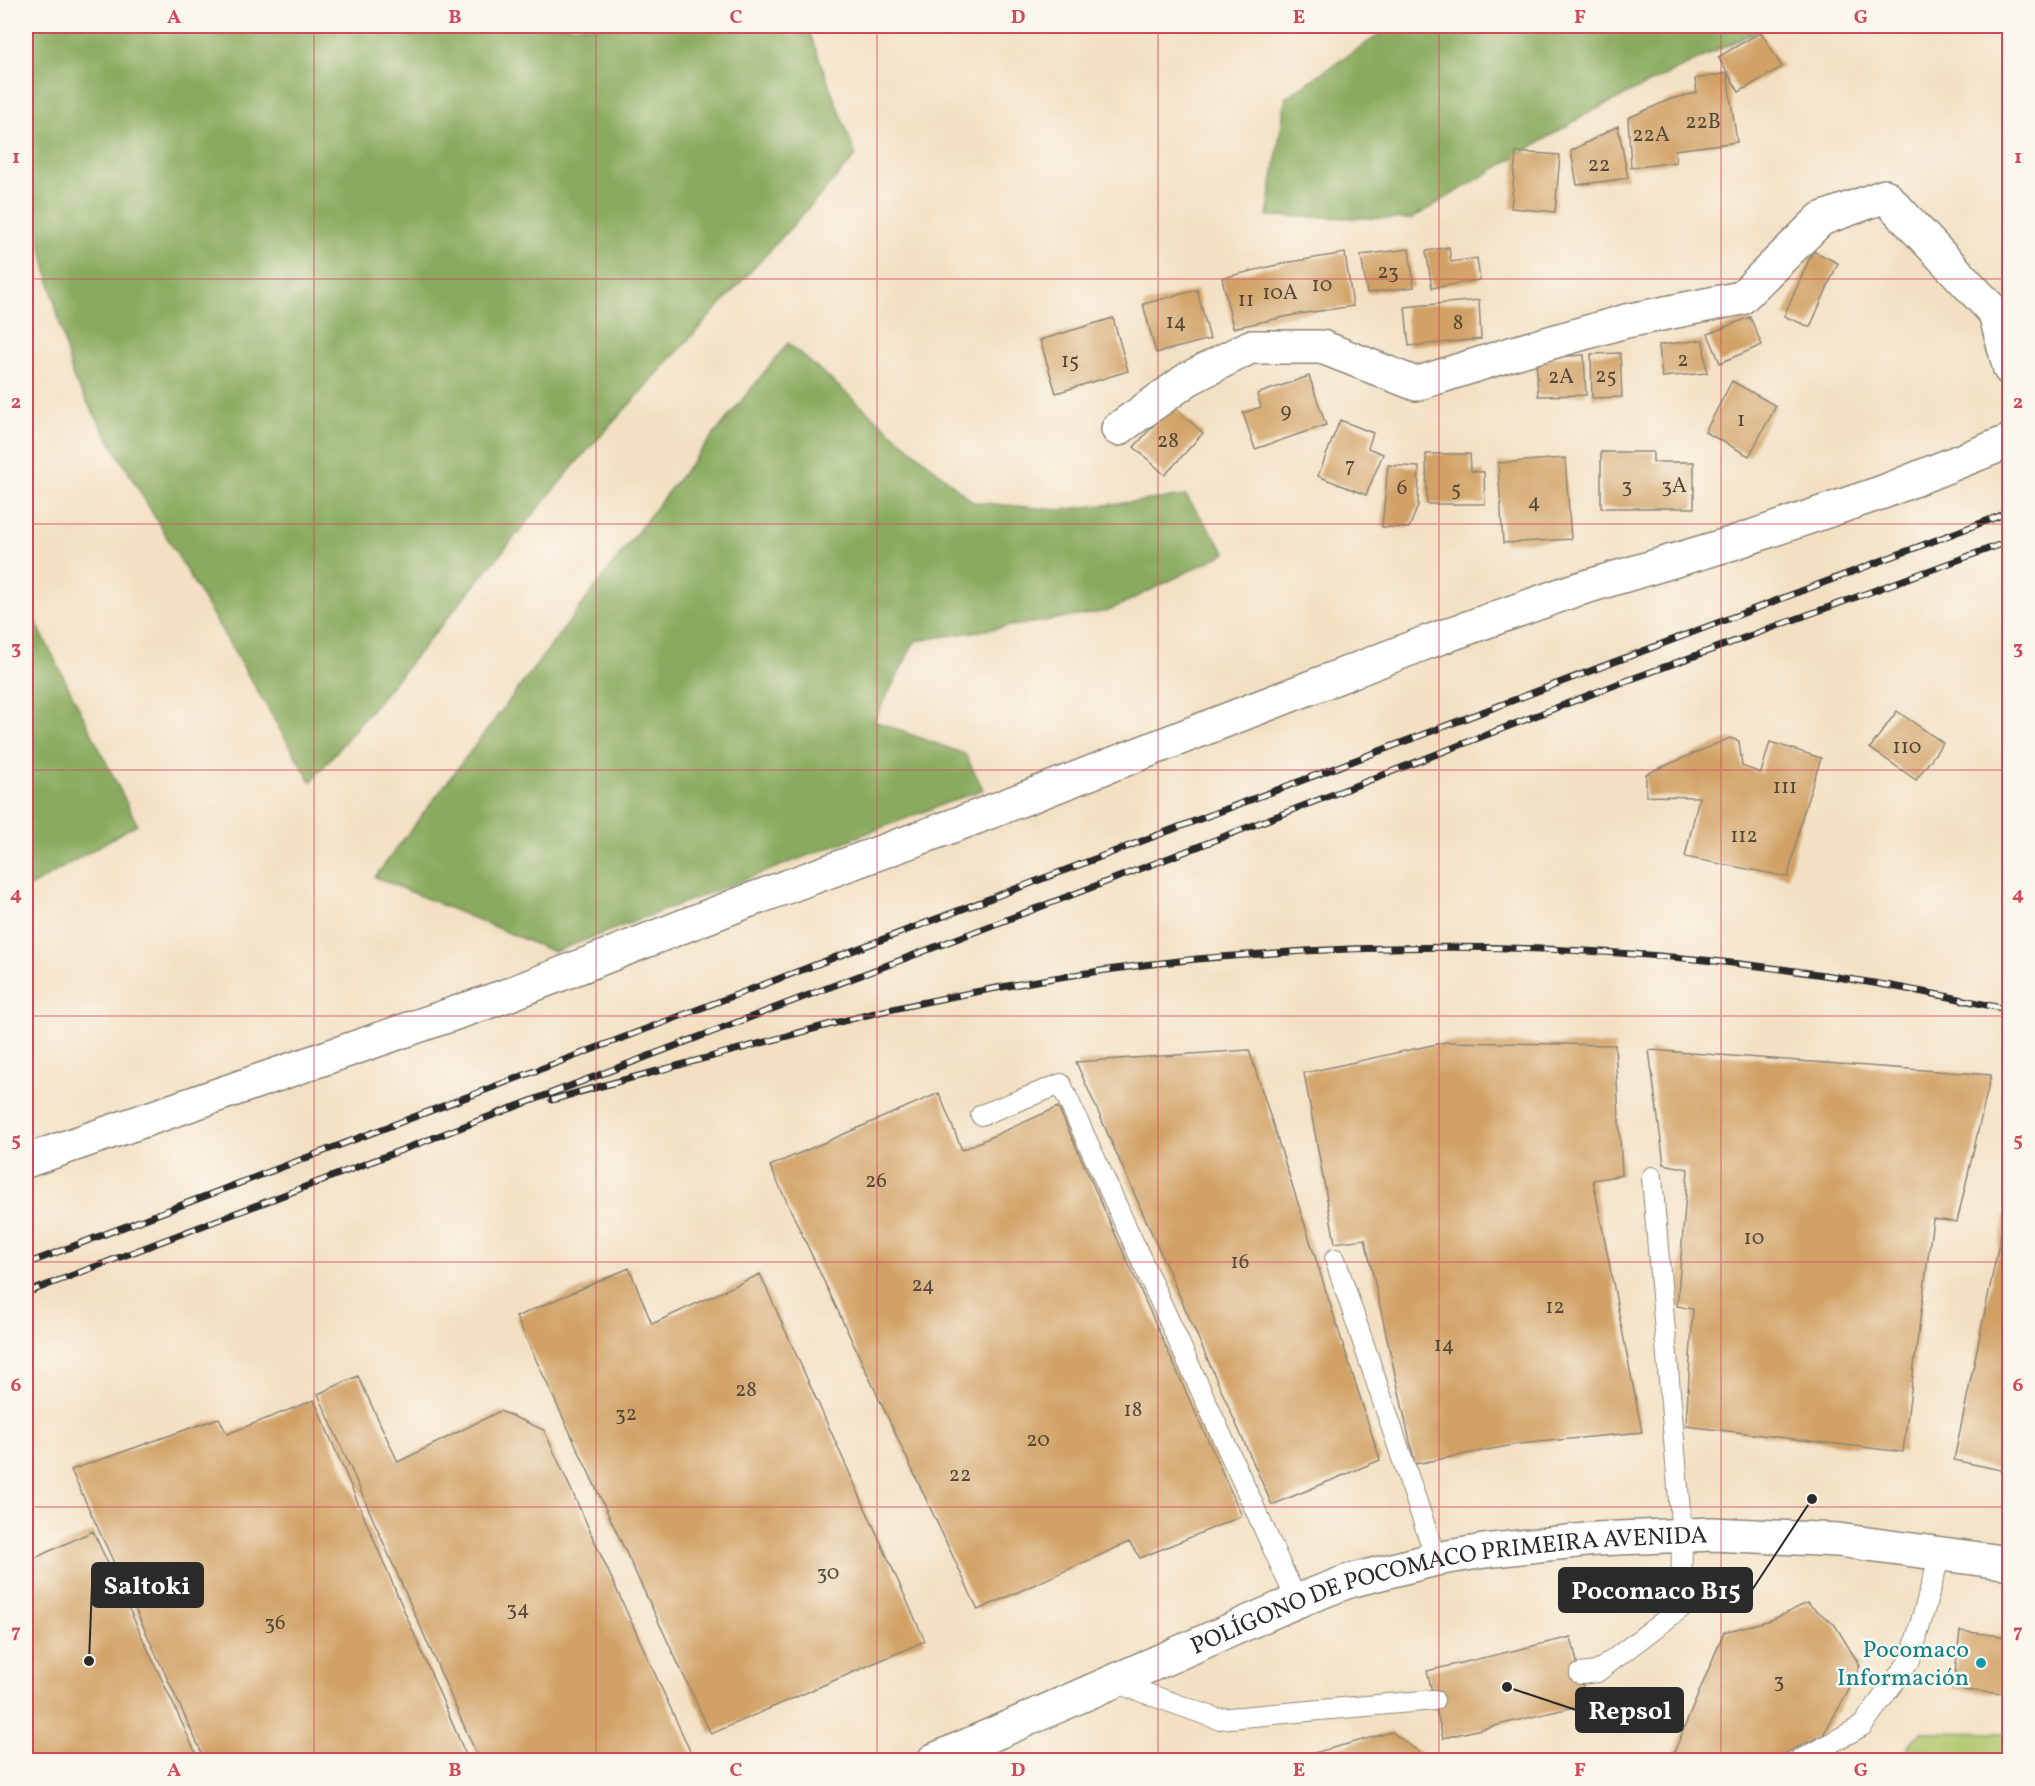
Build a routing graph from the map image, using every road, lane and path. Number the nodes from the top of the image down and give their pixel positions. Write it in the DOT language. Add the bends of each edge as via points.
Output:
graph roads {
  1 [pos="2010,369"];
  2 [pos="1118,429"];
  3 [pos="2010,441"];
  4 [pos="981,1115"];
  5 [pos="26,1161"];
  6 [pos="1652,1177"];
  7 [pos="1335,1259"];
  8 [pos="1682,1535"];
  9 [pos="1940,1555"];
  10 [pos="1436,1559"];
  11 [pos="2002,1565"];
  12 [pos="1297,1601"];
  13 [pos="1580,1674"];
  14 [pos="1114,1682"];
  15 [pos="1434,1700"];
  16 [pos="934,1761"];
  17 [pos="1800,1761"];
  1 -- 2 [label="street" via="1995,312 1885,196 1821,219 1741,298 1626,321 1416,384 1322,347 1250,347 1188,379"];
  3 -- 5 [label="street" via="1733,543 1572,591 1425,643 505,996"];
  4 -- 12 [label="lane" via="1061,1084"];
  6 -- 8 [label="lane"];
  7 -- 10 [label="lane"];
  8 -- 9 [label="street, POLÍGONO DE POCOMACO PRIMEIRA AVENIDA" via="1838,1540"];
  8 -- 10 [label="street, POLÍGONO DE POCOMACO PRIMEIRA AVENIDA" via="1596,1539"];
  8 -- 13 [label="lane" via="1681,1608 1598,1672"];
  9 -- 11 [label="street, POLÍGONO DE POCOMACO PRIMEIRA AVENIDA"];
  9 -- 17 [label="lane" via="1910,1660 1862,1726"];
  10 -- 12 [label="street, POLÍGONO DE POCOMACO PRIMEIRA AVENIDA" via="1348,1581"];
  12 -- 14 [label="street, POLÍGONO DE POCOMACO PRIMEIRA AVENIDA"];
  14 -- 15 [label="lane" via="1218,1719"];
  14 -- 16 [label="street, POLÍGONO DE POCOMACO PRIMEIRA AVENIDA"];
}
